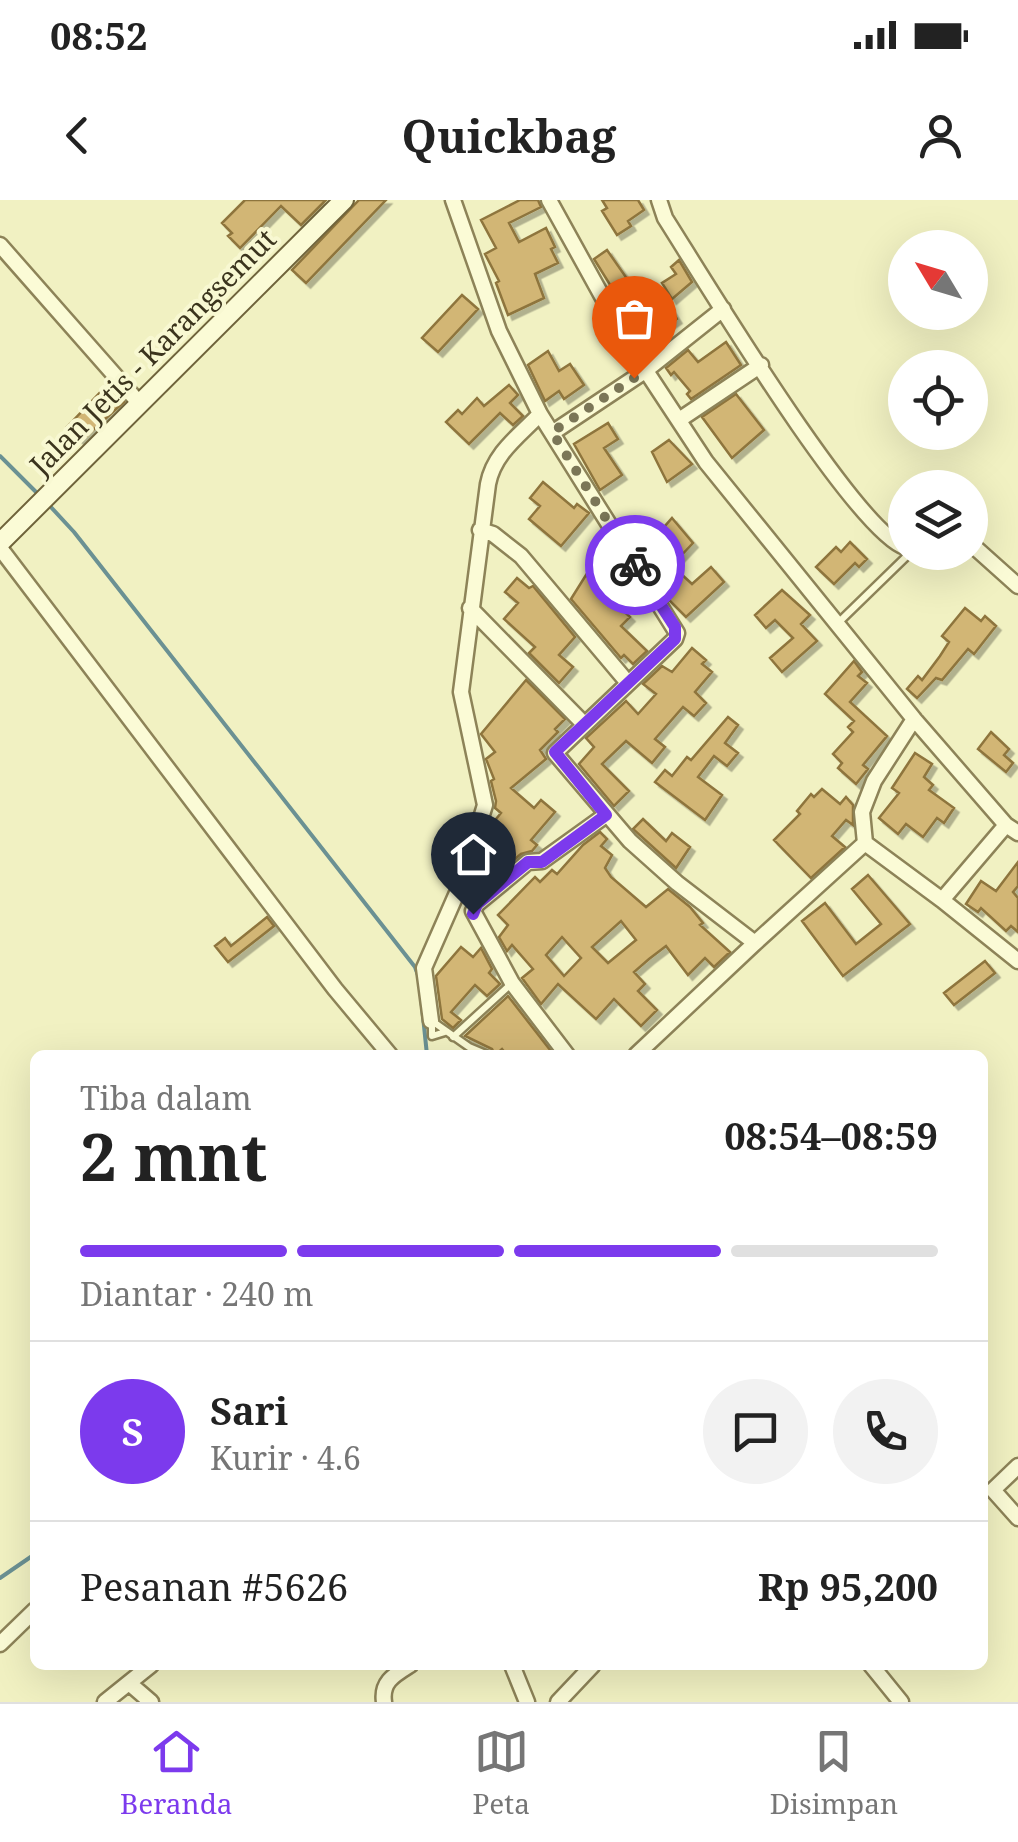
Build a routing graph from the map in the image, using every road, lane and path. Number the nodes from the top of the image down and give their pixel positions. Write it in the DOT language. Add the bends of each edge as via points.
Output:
graph roads {
  1 [pos="344,200"];
  2 [pos="549,200"];
  3 [pos="659,200"];
  4 [pos="459,202"];
  5 [pos="0,244"];
  6 [pos="723,309"];
  7 [pos="761,365"];
  8 [pos="645,371"];
  9 [pos="140,404"];
  10 [pos="540,414"];
  11 [pos="678,420"];
  12 [pos="552,432"];
  13 [pos="480,530"];
  14 [pos="888,539"];
  15 [pos="0,546"];
  16 [pos="988,559"];
  17 [pos="892,570"];
  18 [pos="1018,586"];
  19 [pos="470,608"];
  20 [pos="837,624"];
  21 [pos="628,682"];
  22 [pos="914,719"];
  23 [pos="583,723"];
  24 [pos="606,815"];
  25 [pos="1015,830"];
  26 [pos="865,843"];
  27 [pos="942,900"];
  28 [pos="755,943"];
  29 [pos="1018,961"];
  30 [pos="512,983"];
  31 [pos="432,1020"];
  32 [pos="450,1034"];
  33 [pos="386,1050"];
  34 [pos="479,1050"];
  35 [pos="563,1050"];
  36 [pos="641,1050"];
  37 [pos="1018,1466"];
  38 [pos="1018,1518"];
  39 [pos="30,1615"];
  40 [pos="0,1644"];
  41 [pos="145,1670"];
  42 [pos="403,1670"];
  43 [pos="514,1670"];
  44 [pos="588,1670"];
  45 [pos="875,1670"];
  46 [pos="129,1683"];
  47 [pos="105,1702"];
  48 [pos="151,1702"];
  49 [pos="384,1702"];
  50 [pos="527,1702"];
  51 [pos="558,1702"];
  52 [pos="900,1702"];
  1 -- 9 [label="main road, Jalan Jetis - Karangsemut"];
  2 -- 8 [label="street"];
  3 -- 6 [label="street"];
  4 -- 10 [label="street" via="500,331"];
  5 -- 9 [label="street"];
  6 -- 7 [label="street"];
  6 -- 8 [label="street"];
  7 -- 11 [label="street"];
  7 -- 14 [label="street" via="836,479"];
  8 -- 11 [label="street"];
  8 -- 12 [label="street"];
  9 -- 15 [label="main road, Jalan Jetis - Karangsemut"];
  10 -- 12 [label="street"];
  10 -- 13 [label="street" via="495,461"];
  11 -- 20 [label="street"];
  12 -- 21 [label="street" via="677,633"];
  13 -- 19 [label="street"];
  13 -- 21 [label="street" via="521,556"];
  15 -- 33 [label="street"];
  16 -- 18 [label="street"];
  17 -- 20 [label="lane"];
  19 -- 23 [label="street"];
  19 -- 31 [label="street" via="461,692 484,805 465,872 424,968"];
  20 -- 22 [label="street"];
  21 -- 23 [label="street"];
  22 -- 25 [label="street"];
  22 -- 26 [label="street" via="874,781 862,812"];
  23 -- 24 [label="street" via="555,752"];
  24 -- 28 [label="street" via="662,871"];
  24 -- 30 [label="street" via="542,862 528,862 474,908"];
  25 -- 27 [label="street"];
  26 -- 27 [label="street"];
  26 -- 28 [label="street"];
  27 -- 29 [label="street"];
  28 -- 36 [label="street"];
  30 -- 32 [label="lane"];
  30 -- 35 [label="street"];
  31 -- 32 [label="lane" via="432,1036"];
  32 -- 34 [label="lane"];
  37 -- 38 [label="street" via="992,1490"];
  39 -- 40 [label="street"];
  41 -- 46 [label="street"];
  42 -- 49 [label="street" via="386,1682"];
  43 -- 50 [label="street"];
  44 -- 51 [label="street"];
  45 -- 52 [label="street"];
  46 -- 47 [label="street"];
  46 -- 48 [label="street"];
}
